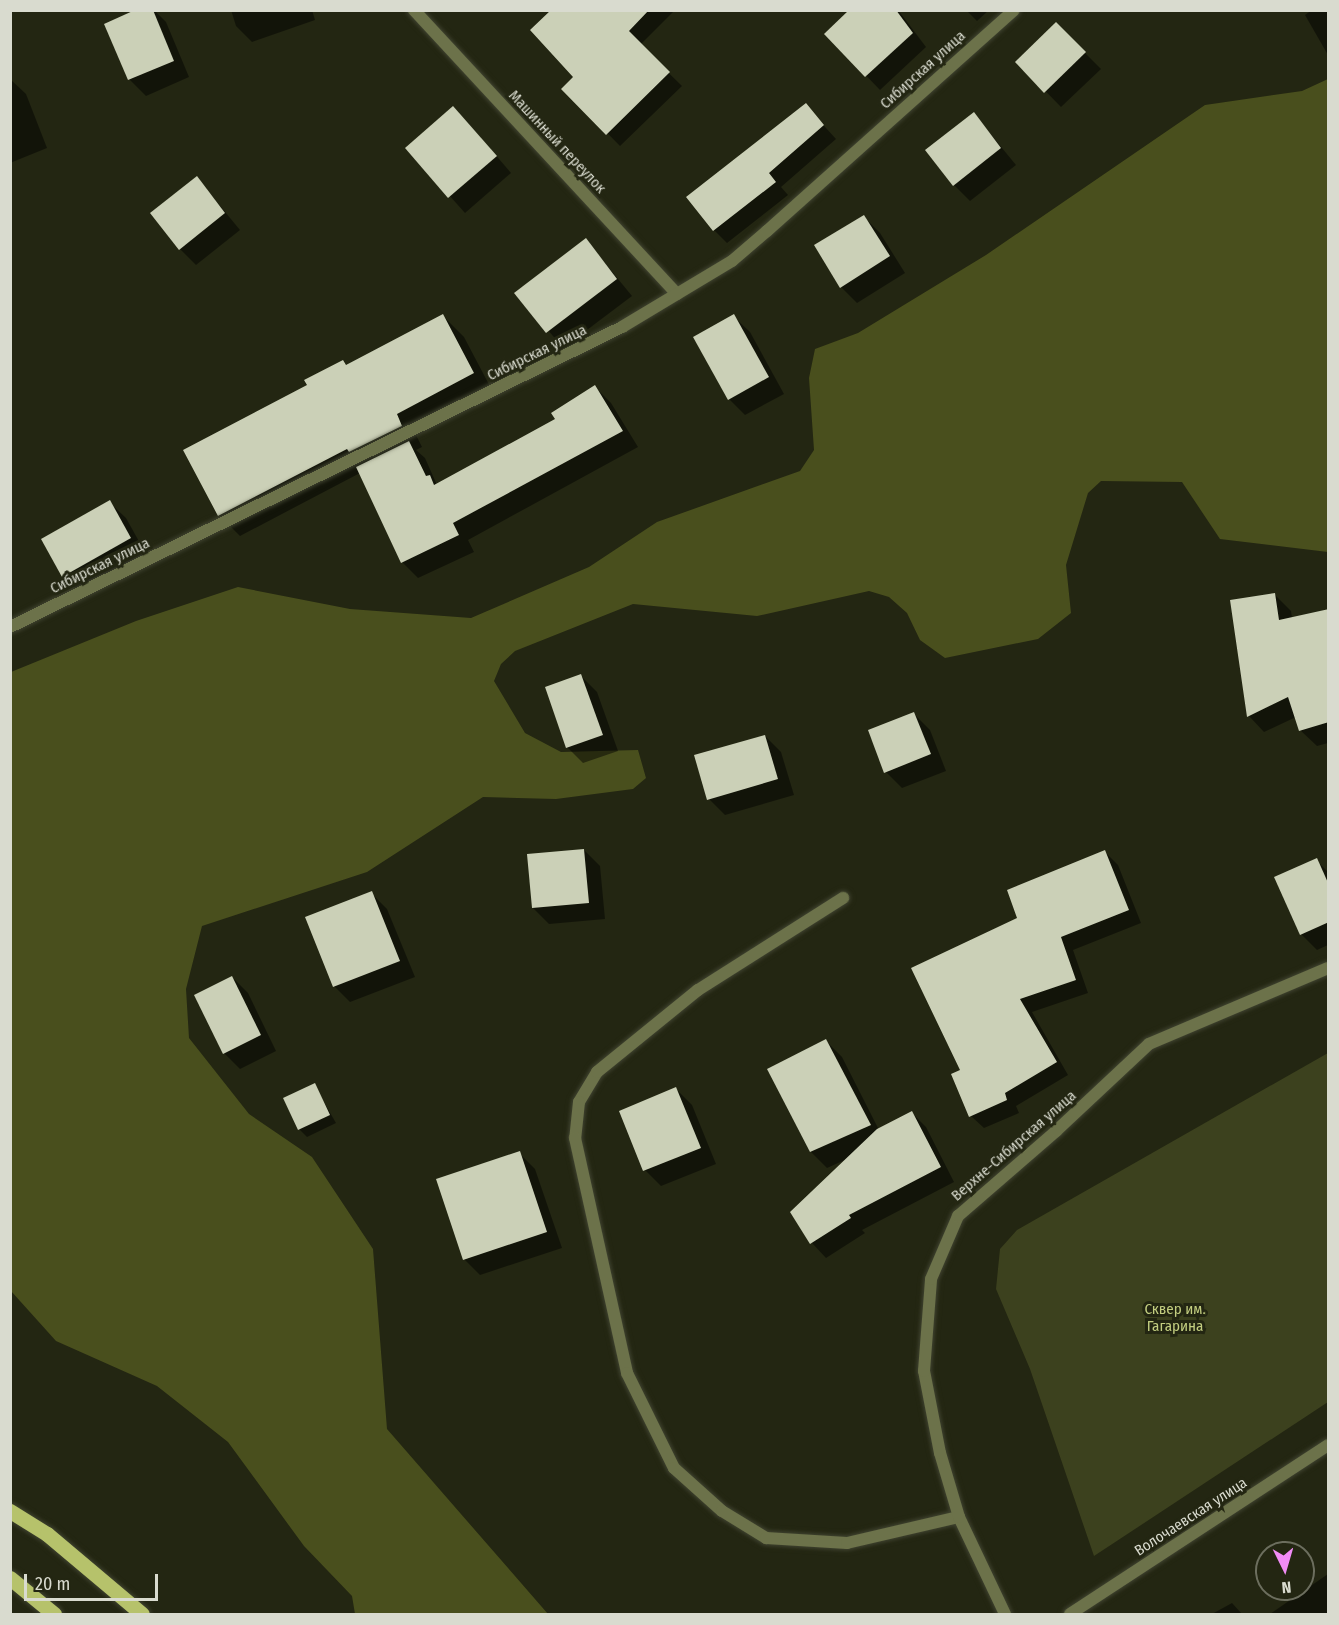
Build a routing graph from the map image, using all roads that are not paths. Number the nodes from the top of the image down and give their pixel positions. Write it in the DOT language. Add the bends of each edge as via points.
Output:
graph roads {
  1 [pos="414,10"];
  2 [pos="1014,10"];
  3 [pos="677,294"];
  4 [pos="10,627"];
  5 [pos="843,898"];
  6 [pos="1329,968"];
  7 [pos="1329,1445"];
  8 [pos="10,1511"];
  9 [pos="959,1517"];
  10 [pos="10,1578"];
  11 [pos="54,1614"];
  12 [pos="142,1614"];
  13 [pos="1005,1614"];
  14 [pos="1070,1614"];
  1 -- 3 [label="street, Машинный переулок"];
  2 -- 3 [label="street, Сибирская улица" via="732,261"];
  3 -- 4 [label="street, Сибирская улица" via="622,327"];
  5 -- 9 [label="street" via="698,990 597,1072 579,1102 575,1138 627,1373 674,1468 722,1511 766,1538 847,1543"];
  6 -- 9 [label="street, Верхне-Сибирская улица" via="1149,1044 958,1216 931,1279 924,1371 940,1453"];
  7 -- 14 [label="street, Волочаевская улица"];
  8 -- 12 [label="main road" via="47,1534"];
  9 -- 13 [label="street, Верхне-Сибирская улица"];
  10 -- 11 [label="main road"];
}
